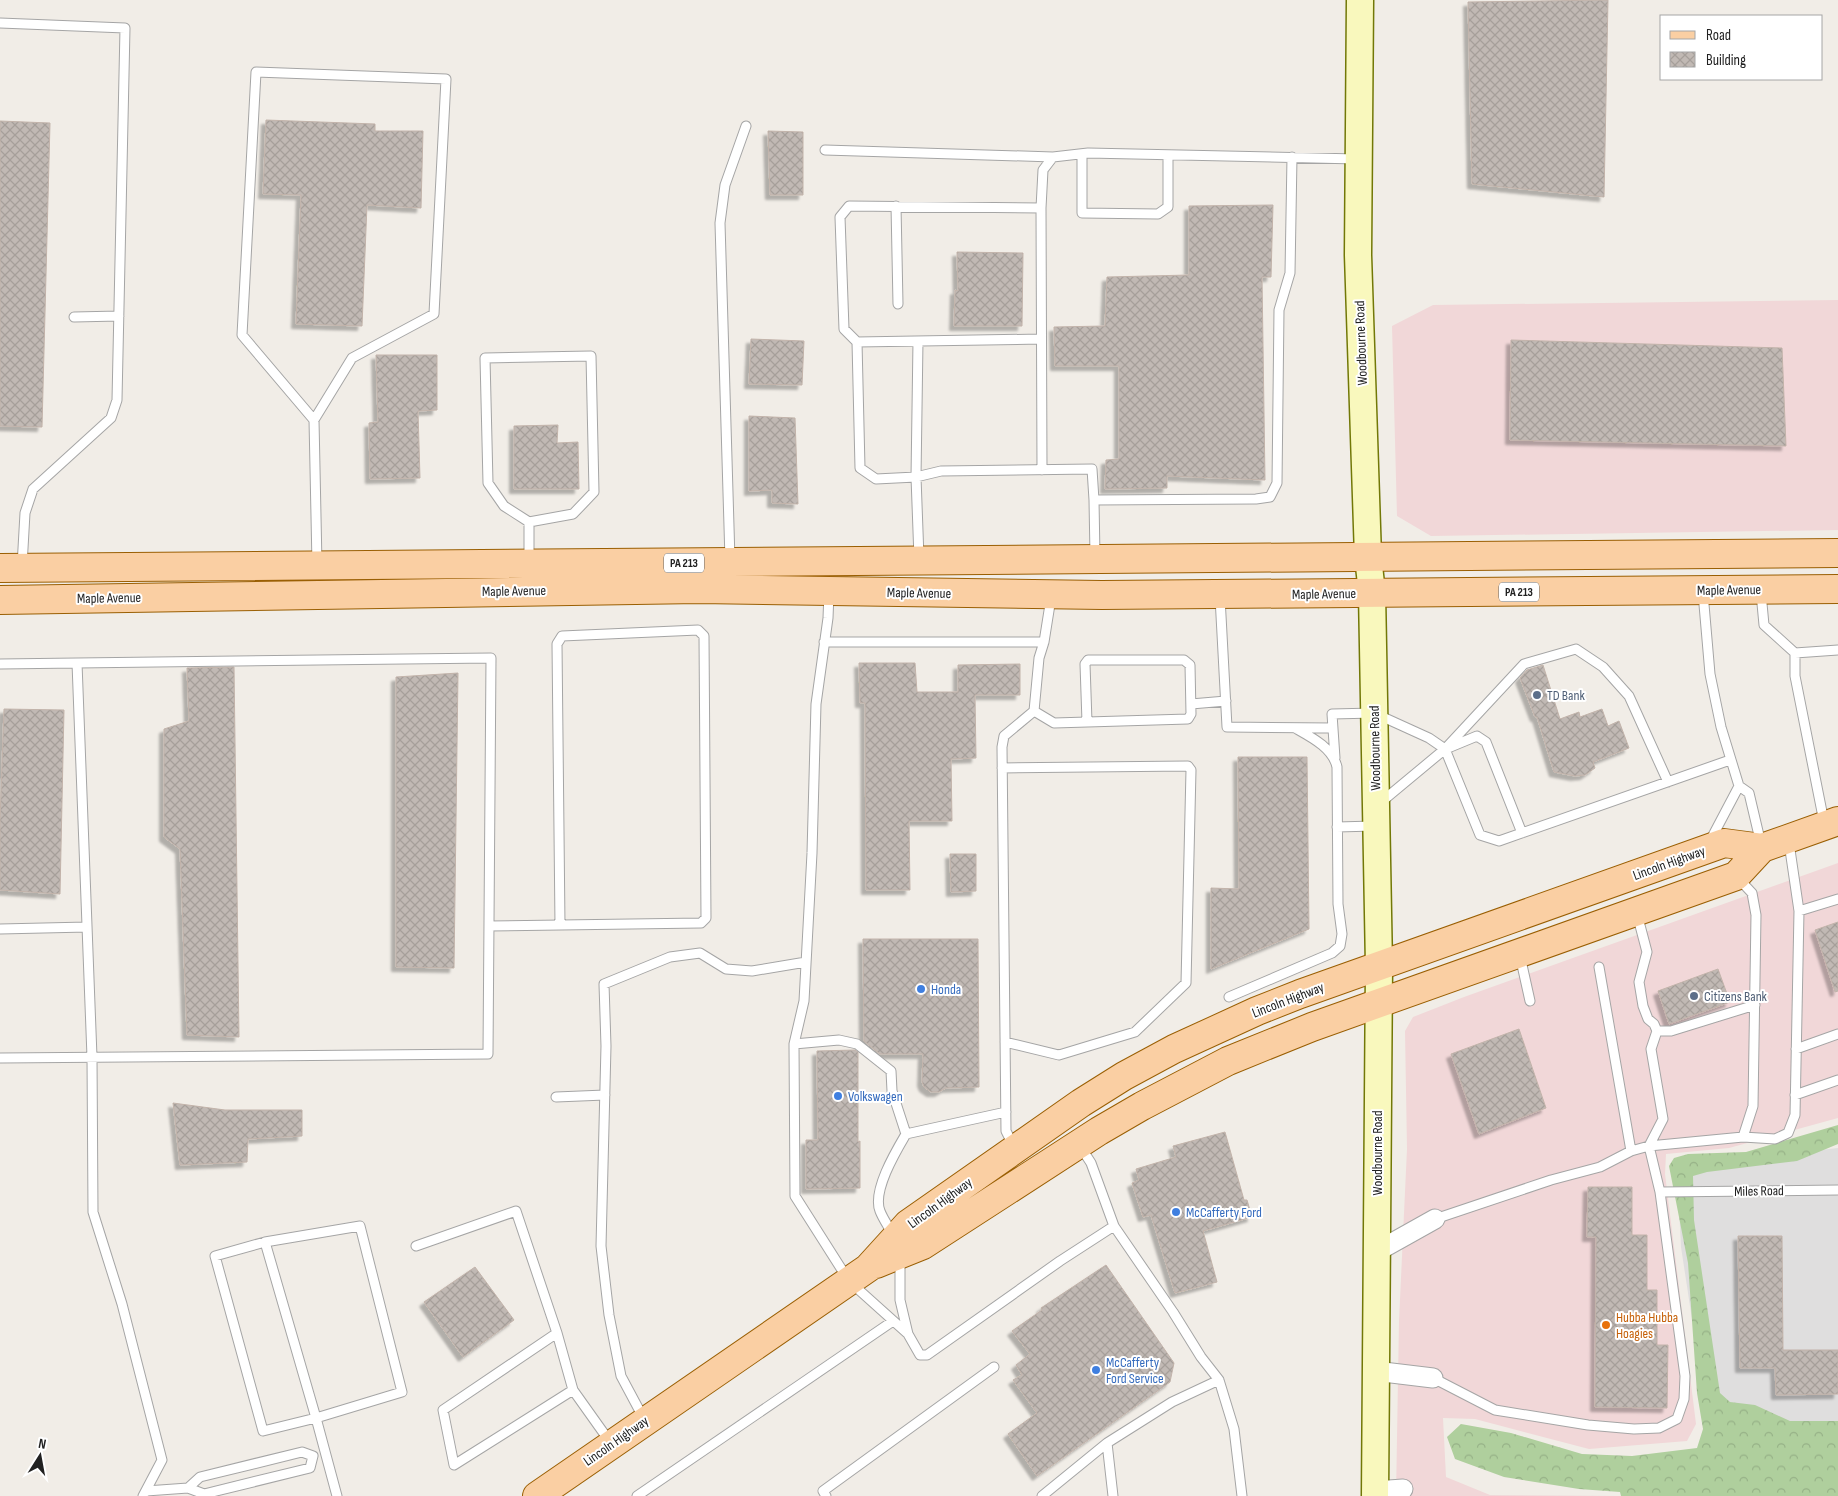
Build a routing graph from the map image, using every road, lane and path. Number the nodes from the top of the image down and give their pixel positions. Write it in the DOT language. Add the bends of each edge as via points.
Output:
graph roads {
  1 [pos="1360,0"];
  2 [pos="0,23"];
  3 [pos="746,126"];
  4 [pos="825,150"];
  5 [pos="1082,154"];
  6 [pos="1168,155"];
  7 [pos="1053,157"];
  8 [pos="1292,157"];
  9 [pos="1359,159"];
  10 [pos="896,206"];
  11 [pos="1041,208"];
  12 [pos="898,304"];
  13 [pos="119,316"];
  14 [pos="74,317"];
  15 [pos="1042,339"];
  16 [pos="918,341"];
  17 [pos="857,342"];
  18 [pos="314,420"];
  19 [pos="1042,470"];
  20 [pos="916,477"];
  21 [pos="1094,500"];
  22 [pos="529,522"];
  23 [pos="1838,553"];
  24 [pos="1368,557"];
  25 [pos="1095,559"];
  26 [pos="919,561"];
  27 [pos="730,562"];
  28 [pos="528,564"];
  29 [pos="317,566"];
  30 [pos="11,567"];
  31 [pos="1838,589"];
  32 [pos="1703,590"];
  33 [pos="1761,590"];
  34 [pos="829,591"];
  35 [pos="1372,593"];
  36 [pos="1220,594"];
  37 [pos="1051,595"];
  38 [pos="0,600"];
  39 [pos="824,642"];
  40 [pos="1044,642"];
  41 [pos="1838,650"];
  42 [pos="1795,653"];
  43 [pos="77,663"];
  44 [pos="0,664"];
  45 [pos="1226,701"];
  46 [pos="1191,704"];
  47 [pos="1034,712"];
  48 [pos="1374,713"];
  49 [pos="1087,722"];
  50 [pos="1295,728"];
  51 [pos="1333,728"];
  52 [pos="1445,749"];
  53 [pos="1335,758"];
  54 [pos="1730,760"];
  55 [pos="1002,768"];
  56 [pos="1668,782"];
  57 [pos="1739,786"];
  58 [pos="1376,816"];
  59 [pos="1831,824"];
  60 [pos="1337,827"];
  61 [pos="1522,833"];
  62 [pos="1789,840"];
  63 [pos="1762,848"];
  64 [pos="1705,850"];
  65 [pos="1744,885"];
  66 [pos="1838,899"];
  67 [pos="1799,911"];
  68 [pos="1636,912"];
  69 [pos="560,925"];
  70 [pos="489,926"];
  71 [pos="87,927"];
  72 [pos="0,930"];
  73 [pos="1520,953"];
  74 [pos="806,962"];
  75 [pos="1379,966"];
  76 [pos="1599,967"];
  77 [pos="1301,981"];
  78 [pos="1229,997"];
  79 [pos="1530,1001"];
  80 [pos="1378,1004"];
  81 [pos="1755,1005"];
  82 [pos="1657,1031"];
  83 [pos="1838,1034"];
  84 [pos="1004,1042"];
  85 [pos="794,1044"];
  86 [pos="1796,1049"];
  87 [pos="92,1057"];
  88 [pos="0,1058"];
  89 [pos="1838,1080"];
  90 [pos="605,1095"];
  91 [pos="1795,1095"];
  92 [pos="556,1097"];
  93 [pos="1006,1112"];
  94 [pos="906,1134"];
  95 [pos="1743,1136"];
  96 [pos="1079,1144"];
  97 [pos="1649,1146"];
  98 [pos="1015,1148"];
  99 [pos="1631,1151"];
  100 [pos="1838,1190"];
  101 [pos="1660,1192"];
  102 [pos="1435,1219"];
  103 [pos="1114,1226"];
  104 [pos="265,1242"];
  105 [pos="416,1246"];
  106 [pos="898,1247"];
  107 [pos="1376,1252"];
  108 [pos="858,1274"];
  109 [pos="893,1321"];
  110 [pos="557,1333"];
  111 [pos="908,1334"];
  112 [pos="994,1367"];
  113 [pos="1375,1371"];
  114 [pos="1433,1378"];
  115 [pos="1219,1380"];
  116 [pos="573,1390"];
  117 [pos="316,1418"];
  118 [pos="645,1422"];
  119 [pos="1107,1442"];
  120 [pos="612,1445"];
  121 [pos="326,1450"];
  122 [pos="313,1456"];
  123 [pos="188,1488"];
  124 [pos="1403,1489"];
  125 [pos="144,1493"];
  126 [pos="1375,1494"];
  127 [pos="337,1496"];
  128 [pos="537,1496"];
  129 [pos="637,1496"];
  130 [pos="826,1496"];
  131 [pos="1042,1496"];
  132 [pos="1113,1496"];
  133 [pos="1242,1496"];
  1 -- 9 [label="main road, Woodbourne Road"];
  2 -- 13 [label="lane" via="125,28"];
  3 -- 27 [label="lane" via="725,185 720,223"];
  4 -- 7 [label="lane"];
  5 -- 6 [label="lane"];
  5 -- 6 [label="lane" via="1082,213 1158,214 1168,207"];
  5 -- 7 [label="lane"];
  6 -- 8 [label="lane"];
  7 -- 11 [label="lane" via="1043,170"];
  8 -- 9 [label="lane"];
  8 -- 21 [label="lane" via="1290,273 1279,310 1277,483 1270,497"];
  9 -- 24 [label="main road, Woodbourne Road" via="1358,255"];
  10 -- 11 [label="lane"];
  10 -- 12 [label="lane"];
  10 -- 17 [label="lane" via="849,206 840,217 844,329"];
  11 -- 15 [label="lane"];
  13 -- 14 [label="lane"];
  13 -- 30 [label="lane" via="117,400 111,418 33,489"];
  15 -- 16 [label="lane"];
  15 -- 19 [label="lane"];
  16 -- 17 [label="lane"];
  16 -- 20 [label="lane"];
  17 -- 20 [label="lane" via="860,468 876,479"];
  18 -- 18 [label="lane" via="242,336 256,72 446,78 434,314 352,358"];
  18 -- 29 [label="lane"];
  19 -- 20 [label="lane" via="941,471"];
  19 -- 21 [label="lane" via="1092,469"];
  20 -- 26 [label="lane"];
  21 -- 25 [label="lane"];
  22 -- 22 [label="lane" via="573,514 594,492 591,356 485,358 488,483 504,506"];
  22 -- 28 [label="lane"];
  23 -- 24 [label="main road, Maple Avenue / PA 213"];
  24 -- 25 [label="main road, Maple Avenue / PA 213"];
  24 -- 35 [label="main road, Woodbourne Road"];
  25 -- 26 [label="main road, Maple Avenue / PA 213"];
  26 -- 27 [label="main road, Maple Avenue / PA 213"];
  27 -- 28 [label="main road, Maple Avenue / PA 213"];
  28 -- 29 [label="main road, Maple Avenue / PA 213"];
  29 -- 30 [label="main road, Maple Avenue / PA 213"];
  31 -- 33 [label="main road, Maple Avenue / PA 213"];
  32 -- 33 [label="main road, Maple Avenue / PA 213"];
  32 -- 35 [label="main road, Maple Avenue / PA 213"];
  32 -- 54 [label="lane" via="1710,674"];
  33 -- 42 [label="lane" via="1764,625"];
  34 -- 37 [label="main road, Maple Avenue / PA 213"];
  34 -- 38 [label="main road, Maple Avenue / PA 213" via="580,590"];
  34 -- 39 [label="lane"];
  35 -- 36 [label="main road, Maple Avenue / PA 213"];
  35 -- 48 [label="main road, Woodbourne Road"];
  36 -- 37 [label="main road, Maple Avenue / PA 213"];
  36 -- 45 [label="lane"];
  37 -- 40 [label="lane"];
  39 -- 40 [label="lane"];
  39 -- 74 [label="lane" via="816,704"];
  40 -- 47 [label="lane" via="1039,658"];
  41 -- 42 [label="lane"];
  42 -- 59 [label="lane" via="1795,676"];
  43 -- 44 [label="lane"];
  43 -- 70 [label="lane" via="491,658"];
  43 -- 71 [label="lane"];
  45 -- 46 [label="lane"];
  45 -- 50 [label="lane" via="1227,727"];
  46 -- 49 [label="lane" via="1192,714 1188,720"];
  46 -- 49 [label="lane" via="1190,665 1184,660 1088,660 1085,664"];
  47 -- 49 [label="lane" via="1054,723"];
  47 -- 55 [label="lane" via="1004,736"];
  48 -- 51 [label="lane" via="1332,714"];
  48 -- 52 [label="lane" via="1430,738"];
  48 -- 58 [label="main road, Woodbourne Road"];
  50 -- 51 [label="lane"];
  50 -- 53 [label="lane"];
  51 -- 53 [label="lane"];
  52 -- 56 [label="lane" via="1524,664 1576,650 1603,667 1629,696"];
  52 -- 58 [label="lane"];
  52 -- 61 [label="lane" via="1480,835 1499,841"];
  52 -- 61 [label="lane" via="1477,736 1486,742"];
  53 -- 60 [label="lane"];
  54 -- 56 [label="lane"];
  54 -- 57 [label="lane"];
  55 -- 84 [label="lane"];
  55 -- 84 [label="lane" via="1188,766 1190,770 1186,983 1135,1032 1058,1055"];
  56 -- 61 [label="lane"];
  57 -- 63 [label="lane" via="1750,793"];
  57 -- 64 [label="lane"];
  58 -- 60 [label="lane"];
  58 -- 75 [label="main road, Woodbourne Road"];
  59 -- 62 [label="main road, Lincoln Highway"];
  60 -- 77 [label="lane" via="1340,946"];
  62 -- 63 [label="main road, Lincoln Highway"];
  62 -- 67 [label="lane"];
  63 -- 64 [label="main road, Lincoln Highway" via="1724,843"];
  63 -- 65 [label="main road, Lincoln Highway"];
  64 -- 75 [label="main road, Lincoln Highway"];
  65 -- 68 [label="main road, Lincoln Highway"];
  65 -- 81 [label="lane" via="1756,915"];
  66 -- 67 [label="lane"];
  67 -- 86 [label="lane"];
  68 -- 73 [label="main road, Lincoln Highway"];
  68 -- 82 [label="lane" via="1646,952 1639,982 1643,1006"];
  69 -- 69 [label="lane" via="557,644 562,636 698,630 704,636 706,918 701,922"];
  69 -- 70 [label="lane"];
  70 -- 87 [label="lane" via="488,1054"];
  71 -- 72 [label="lane"];
  71 -- 87 [label="lane"];
  73 -- 79 [label="lane"];
  73 -- 80 [label="main road, Lincoln Highway"];
  74 -- 85 [label="lane" via="804,1001"];
  74 -- 90 [label="lane" via="752,971 726,969 700,953 670,957 604,984"];
  75 -- 77 [label="main road, Lincoln Highway"];
  75 -- 80 [label="main road, Woodbourne Road"];
  76 -- 99 [label="lane"];
  77 -- 78 [label="lane"];
  77 -- 98 [label="main road, Lincoln Highway" via="1240,1019 1166,1054 1088,1098"];
  80 -- 96 [label="main road, Lincoln Highway" via="1228,1061 1142,1106"];
  80 -- 107 [label="main road, Woodbourne Road"];
  81 -- 82 [label="lane" via="1671,1031"];
  81 -- 95 [label="lane" via="1753,1106"];
  82 -- 97 [label="lane" via="1651,1048 1663,1119"];
  83 -- 86 [label="lane"];
  84 -- 93 [label="lane"];
  85 -- 94 [label="lane" via="840,1040 857,1044 892,1072 892,1091"];
  85 -- 108 [label="lane" via="795,1196"];
  86 -- 91 [label="lane"];
  87 -- 88 [label="lane"];
  87 -- 125 [label="lane" via="93,1212 122,1304 162,1460"];
  89 -- 91 [label="lane"];
  90 -- 92 [label="lane"];
  90 -- 118 [label="lane" via="601,1246 609,1314 621,1376"];
  91 -- 95 [label="lane" via="1795,1115 1788,1133 1775,1139"];
  93 -- 94 [label="lane"];
  93 -- 98 [label="lane" via="1006,1131"];
  94 -- 106 [label="lane" via="889,1163 880,1192 879,1209"];
  95 -- 97 [label="lane"];
  96 -- 103 [label="lane" via="1092,1163"];
  96 -- 106 [label="main road, Lincoln Highway" via="923,1245"];
  97 -- 99 [label="lane"];
  97 -- 101 [label="lane"];
  98 -- 106 [label="main road, Lincoln Highway" via="908,1224"];
  99 -- 102 [label="lane" via="1600,1167"];
  100 -- 101 [label="lane, Miles Road"];
  101 -- 114 [label="lane" via="1685,1376 1684,1399 1677,1420 1659,1428 1634,1429 1495,1410"];
  102 -- 107 [label="street"];
  103 -- 111 [label="lane" via="927,1355 920,1355"];
  103 -- 115 [label="lane" via="1200,1357"];
  104 -- 117 [label="lane"];
  104 -- 117 [label="lane" via="215,1256 263,1431"];
  104 -- 117 [label="lane" via="360,1226 402,1392"];
  105 -- 110 [label="lane" via="516,1211"];
  106 -- 108 [label="main road, Lincoln Highway"];
  106 -- 111 [label="lane" via="900,1300"];
  107 -- 113 [label="main road, Woodbourne Road"];
  108 -- 109 [label="lane"];
  108 -- 118 [label="main road, Lincoln Highway"];
  109 -- 111 [label="lane"];
  109 -- 129 [label="lane"];
  110 -- 116 [label="lane"];
  110 -- 116 [label="lane" via="443,1410 454,1466"];
  112 -- 130 [label="lane" via="822,1491"];
  113 -- 114 [label="street"];
  113 -- 126 [label="main road, Woodbourne Road"];
  115 -- 119 [label="lane" via="1172,1402"];
  115 -- 133 [label="lane" via="1234,1429"];
  116 -- 120 [label="lane"];
  117 -- 121 [label="lane"];
  118 -- 120 [label="main road, Lincoln Highway"];
  119 -- 131 [label="lane"];
  119 -- 132 [label="lane"];
  120 -- 128 [label="main road, Lincoln Highway"];
  121 -- 122 [label="lane"];
  121 -- 127 [label="lane"];
  122 -- 123 [label="lane" via="302,1452 200,1477"];
  122 -- 123 [label="lane" via="310,1468 204,1494"];
  123 -- 125 [label="lane"];
  124 -- 126 [label="street"];
}
